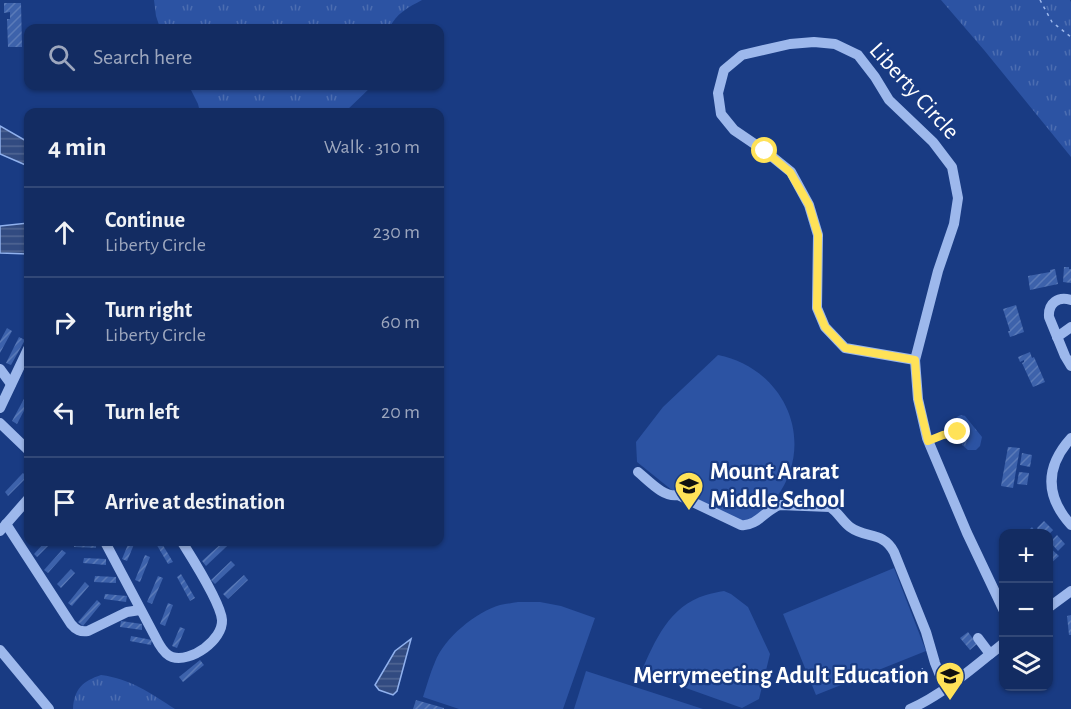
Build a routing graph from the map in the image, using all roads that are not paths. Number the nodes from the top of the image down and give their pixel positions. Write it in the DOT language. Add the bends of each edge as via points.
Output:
graph roads {
  1 [pos="1071,300"];
  2 [pos="1071,327"];
  3 [pos="1057,337"];
  4 [pos="24,357"];
  5 [pos="915,360"];
  6 [pos="1071,366"];
  7 [pos="0,369"];
  8 [pos="11,384"];
  9 [pos="0,408"];
  10 [pos="0,423"];
  11 [pos="1071,438"];
  12 [pos="24,446"];
  13 [pos="639,472"];
  14 [pos="24,503"];
  15 [pos="1071,525"];
  16 [pos="3,527"];
  17 [pos="107,546"];
  18 [pos="184,546"];
  19 [pos="1071,591"];
  20 [pos="999,600"];
  21 [pos="1053,604"];
  22 [pos="141,610"];
  23 [pos="978,638"];
  24 [pos="999,647"];
  25 [pos="0,650"];
  26 [pos="990,654"];
  27 [pos="945,688"];
  28 [pos="49,709"];
  29 [pos="910,709"];
  1 -- 3 [label="street" via="1062,298 1050,307 1049,317"];
  2 -- 3 [label="street"];
  3 -- 6 [label="street"];
  4 -- 8 [label="street"];
  5 -- 5 [label="street, Liberty Circle" via="954,224 958,198 952,167 933,142 889,100 858,55 835,44 814,42 742,55 724,70 718,93 721,114 734,130 790,172 809,205 818,235 817,308 825,327 845,348"];
  5 -- 20 [label="street, Liberty Circle" via="918,399 928,441"];
  7 -- 8 [label="street"];
  8 -- 9 [label="street"];
  10 -- 12 [label="street"];
  11 -- 15 [label="street" via="1060,451 1051,478 1057,505"];
  13 -- 27 [label="street" via="663,492 678,495 741,525 747,526 780,505 830,507 849,526 886,541 894,552"];
  14 -- 16 [label="street"];
  16 -- 22 [label="street" via="76,629 88,631 127,612"];
  17 -- 22 [label="street"];
  18 -- 22 [label="street" via="218,604 222,618 218,634 197,653 184,658 170,657"];
  19 -- 21 [label="street"];
  23 -- 26 [label="street"];
  24 -- 26 [label="street"];
  25 -- 28 [label="street"];
  26 -- 27 [label="street"];
  27 -- 29 [label="street"];
}
